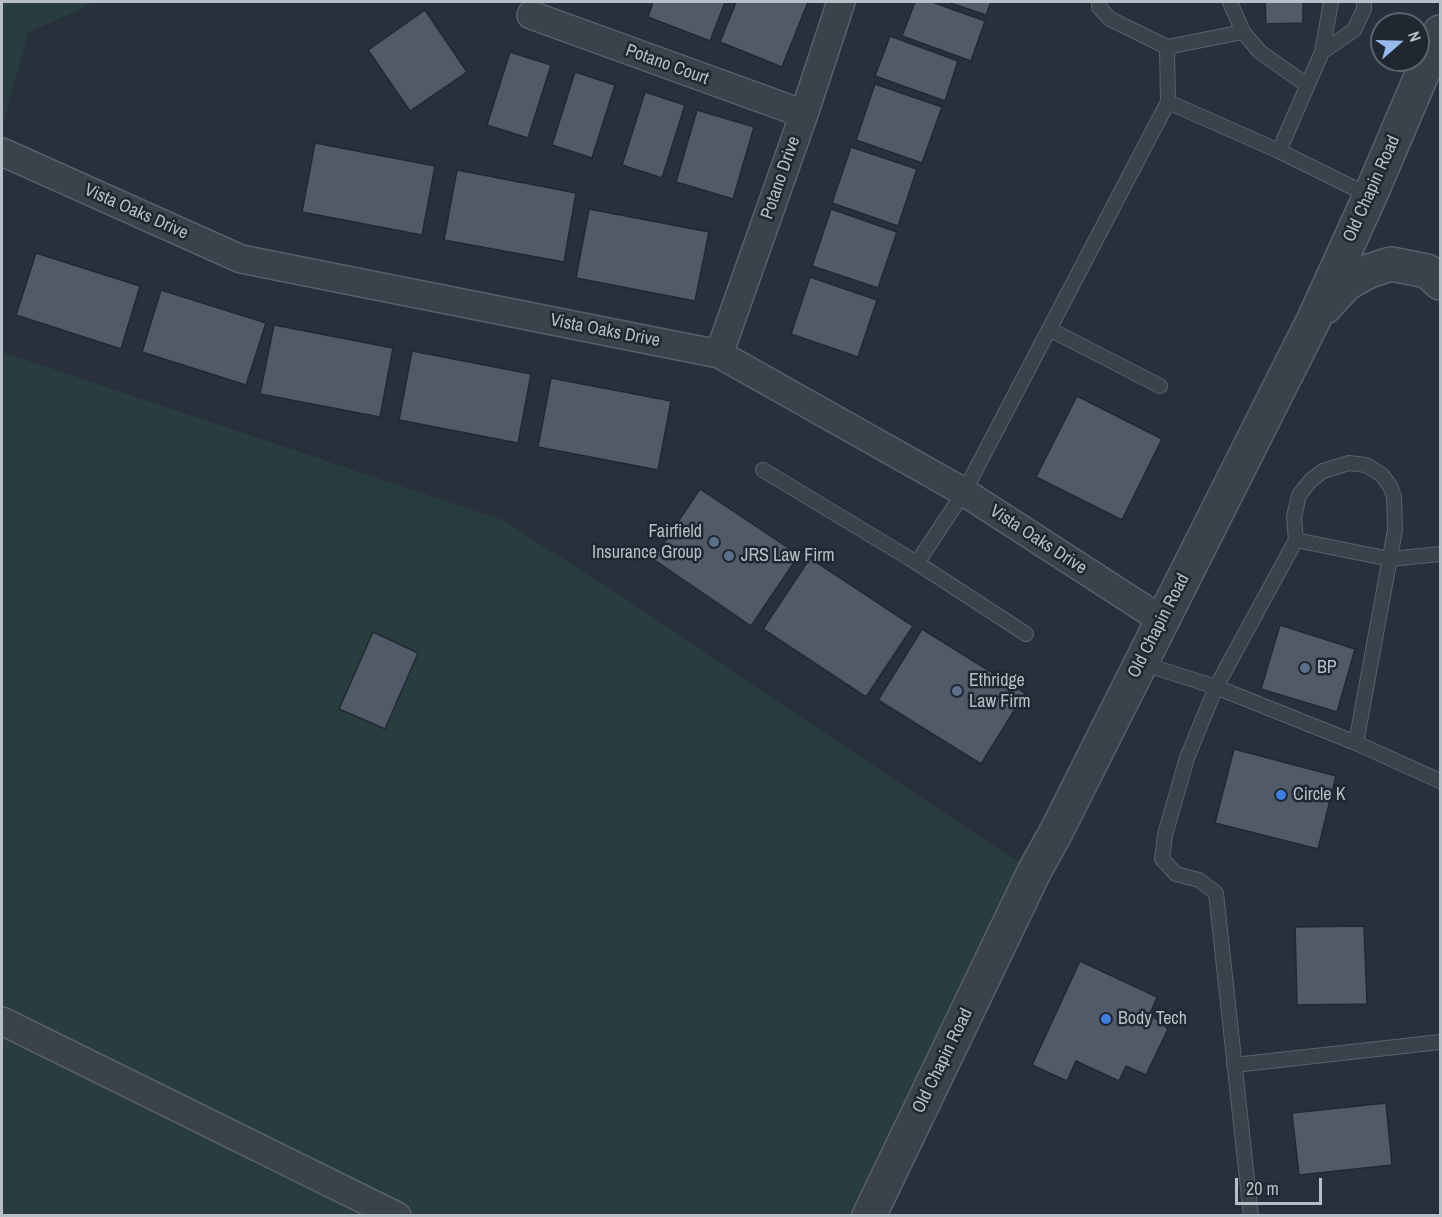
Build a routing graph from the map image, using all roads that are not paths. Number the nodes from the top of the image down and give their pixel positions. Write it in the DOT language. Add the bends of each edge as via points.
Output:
graph roads {
  1 [pos="841,2"];
  2 [pos="1099,2"];
  3 [pos="1230,2"];
  4 [pos="1331,2"];
  5 [pos="1364,2"];
  6 [pos="531,15"];
  7 [pos="1243,32"];
  8 [pos="1440,32"];
  9 [pos="1167,46"];
  10 [pos="1322,52"];
  11 [pos="1307,85"];
  12 [pos="1168,102"];
  13 [pos="804,114"];
  14 [pos="1279,151"];
  15 [pos="2,152"];
  16 [pos="1370,196"];
  17 [pos="1440,283"];
  18 [pos="1314,319"];
  19 [pos="1049,329"];
  20 [pos="719,354"];
  21 [pos="1160,386"];
  22 [pos="763,470"];
  23 [pos="964,492"];
  24 [pos="1296,540"];
  25 [pos="1440,554"];
  26 [pos="1390,559"];
  27 [pos="916,564"];
  28 [pos="1162,620"];
  29 [pos="1026,634"];
  30 [pos="1140,663"];
  31 [pos="1216,687"];
  32 [pos="1356,743"];
  33 [pos="1440,781"];
  34 [pos="2,1021"];
  35 [pos="1440,1042"];
  36 [pos="1234,1065"];
  37 [pos="397,1215"];
  38 [pos="869,1215"];
  39 [pos="1251,1215"];
  1 -- 13 [label="street, Potano Drive"];
  2 -- 9 [label="lane" via="1110,19"];
  3 -- 7 [label="lane"];
  4 -- 10 [label="lane"];
  5 -- 10 [label="lane" via="1354,30"];
  6 -- 13 [label="street, Potano Court"];
  7 -- 9 [label="lane"];
  7 -- 11 [label="lane" via="1260,52"];
  8 -- 16 [label="street, Old Chapin Road"];
  9 -- 12 [label="lane"];
  10 -- 11 [label="lane"];
  11 -- 14 [label="lane"];
  12 -- 14 [label="lane"];
  12 -- 19 [label="lane"];
  13 -- 20 [label="street, Potano Drive"];
  14 -- 16 [label="lane"];
  15 -- 20 [label="street, Vista Oaks Drive" via="241,259"];
  16 -- 18 [label="street, Old Chapin Road"];
  17 -- 18 [label="street" via="1427,271 1391,264 1346,284"];
  18 -- 28 [label="street, Old Chapin Road"];
  19 -- 21 [label="lane"];
  19 -- 23 [label="lane"];
  20 -- 23 [label="street, Vista Oaks Drive"];
  22 -- 27 [label="lane"];
  23 -- 27 [label="lane"];
  23 -- 28 [label="street, Vista Oaks Drive"];
  24 -- 26 [label="lane"];
  24 -- 26 [label="lane" via="1294,518 1299,495 1311,480 1335,466 1366,465 1382,475 1394,497 1395,530"];
  24 -- 31 [label="lane"];
  25 -- 26 [label="lane"];
  26 -- 32 [label="lane"];
  27 -- 29 [label="lane"];
  28 -- 30 [label="street, Old Chapin Road"];
  30 -- 31 [label="lane"];
  30 -- 38 [label="street, Old Chapin Road" via="1035,870"];
  31 -- 32 [label="lane"];
  31 -- 36 [label="lane" via="1187,758 1162,859 1176,874 1199,880 1216,893"];
  32 -- 33 [label="lane"];
  34 -- 37 [label="street"];
  35 -- 36 [label="lane"];
  36 -- 39 [label="lane"];
}
